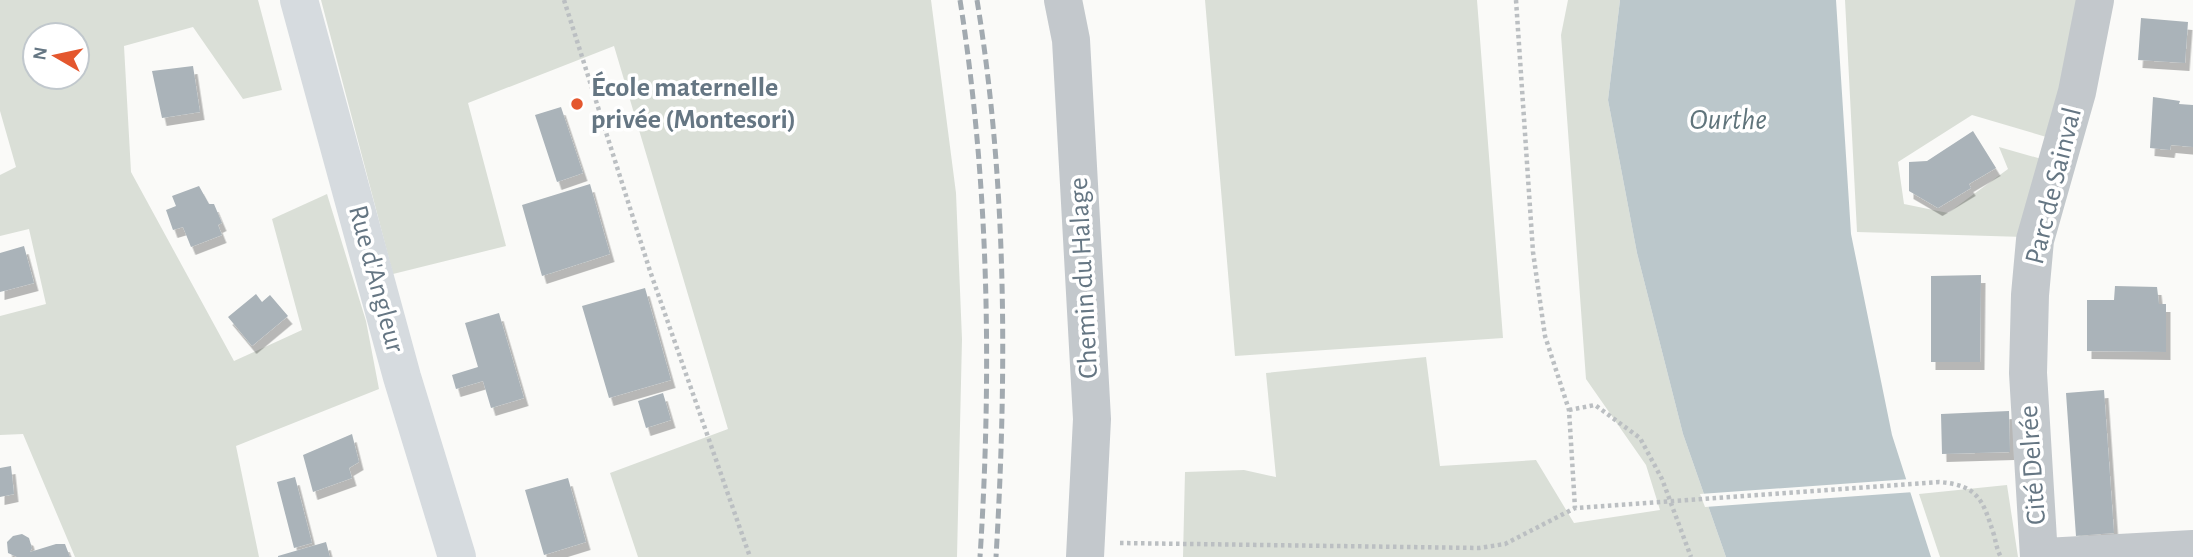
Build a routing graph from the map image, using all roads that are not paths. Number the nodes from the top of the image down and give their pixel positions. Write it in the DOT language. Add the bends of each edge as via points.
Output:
graph roads {
  1 [pos="299,0"];
  2 [pos="1063,0"];
  3 [pos="2095,0"];
  4 [pos="2028,373"];
  5 [pos="2193,549"];
  6 [pos="1100,550"];
  7 [pos="457,557"];
  8 [pos="2039,557"];
  9 [pos="2045,557"];
  1 -- 7 [label="main road, Rue d'Angleur" via="402,377"];
  2 -- 6 [label="street, Chemin du Halage" via="1071,40"];
  3 -- 4 [label="street, Parc de Sainval" via="2077,92 2035,240"];
  4 -- 8 [label="street, Cité Delrée"];
  5 -- 9 [label="street, Cité Delrée"];
}
